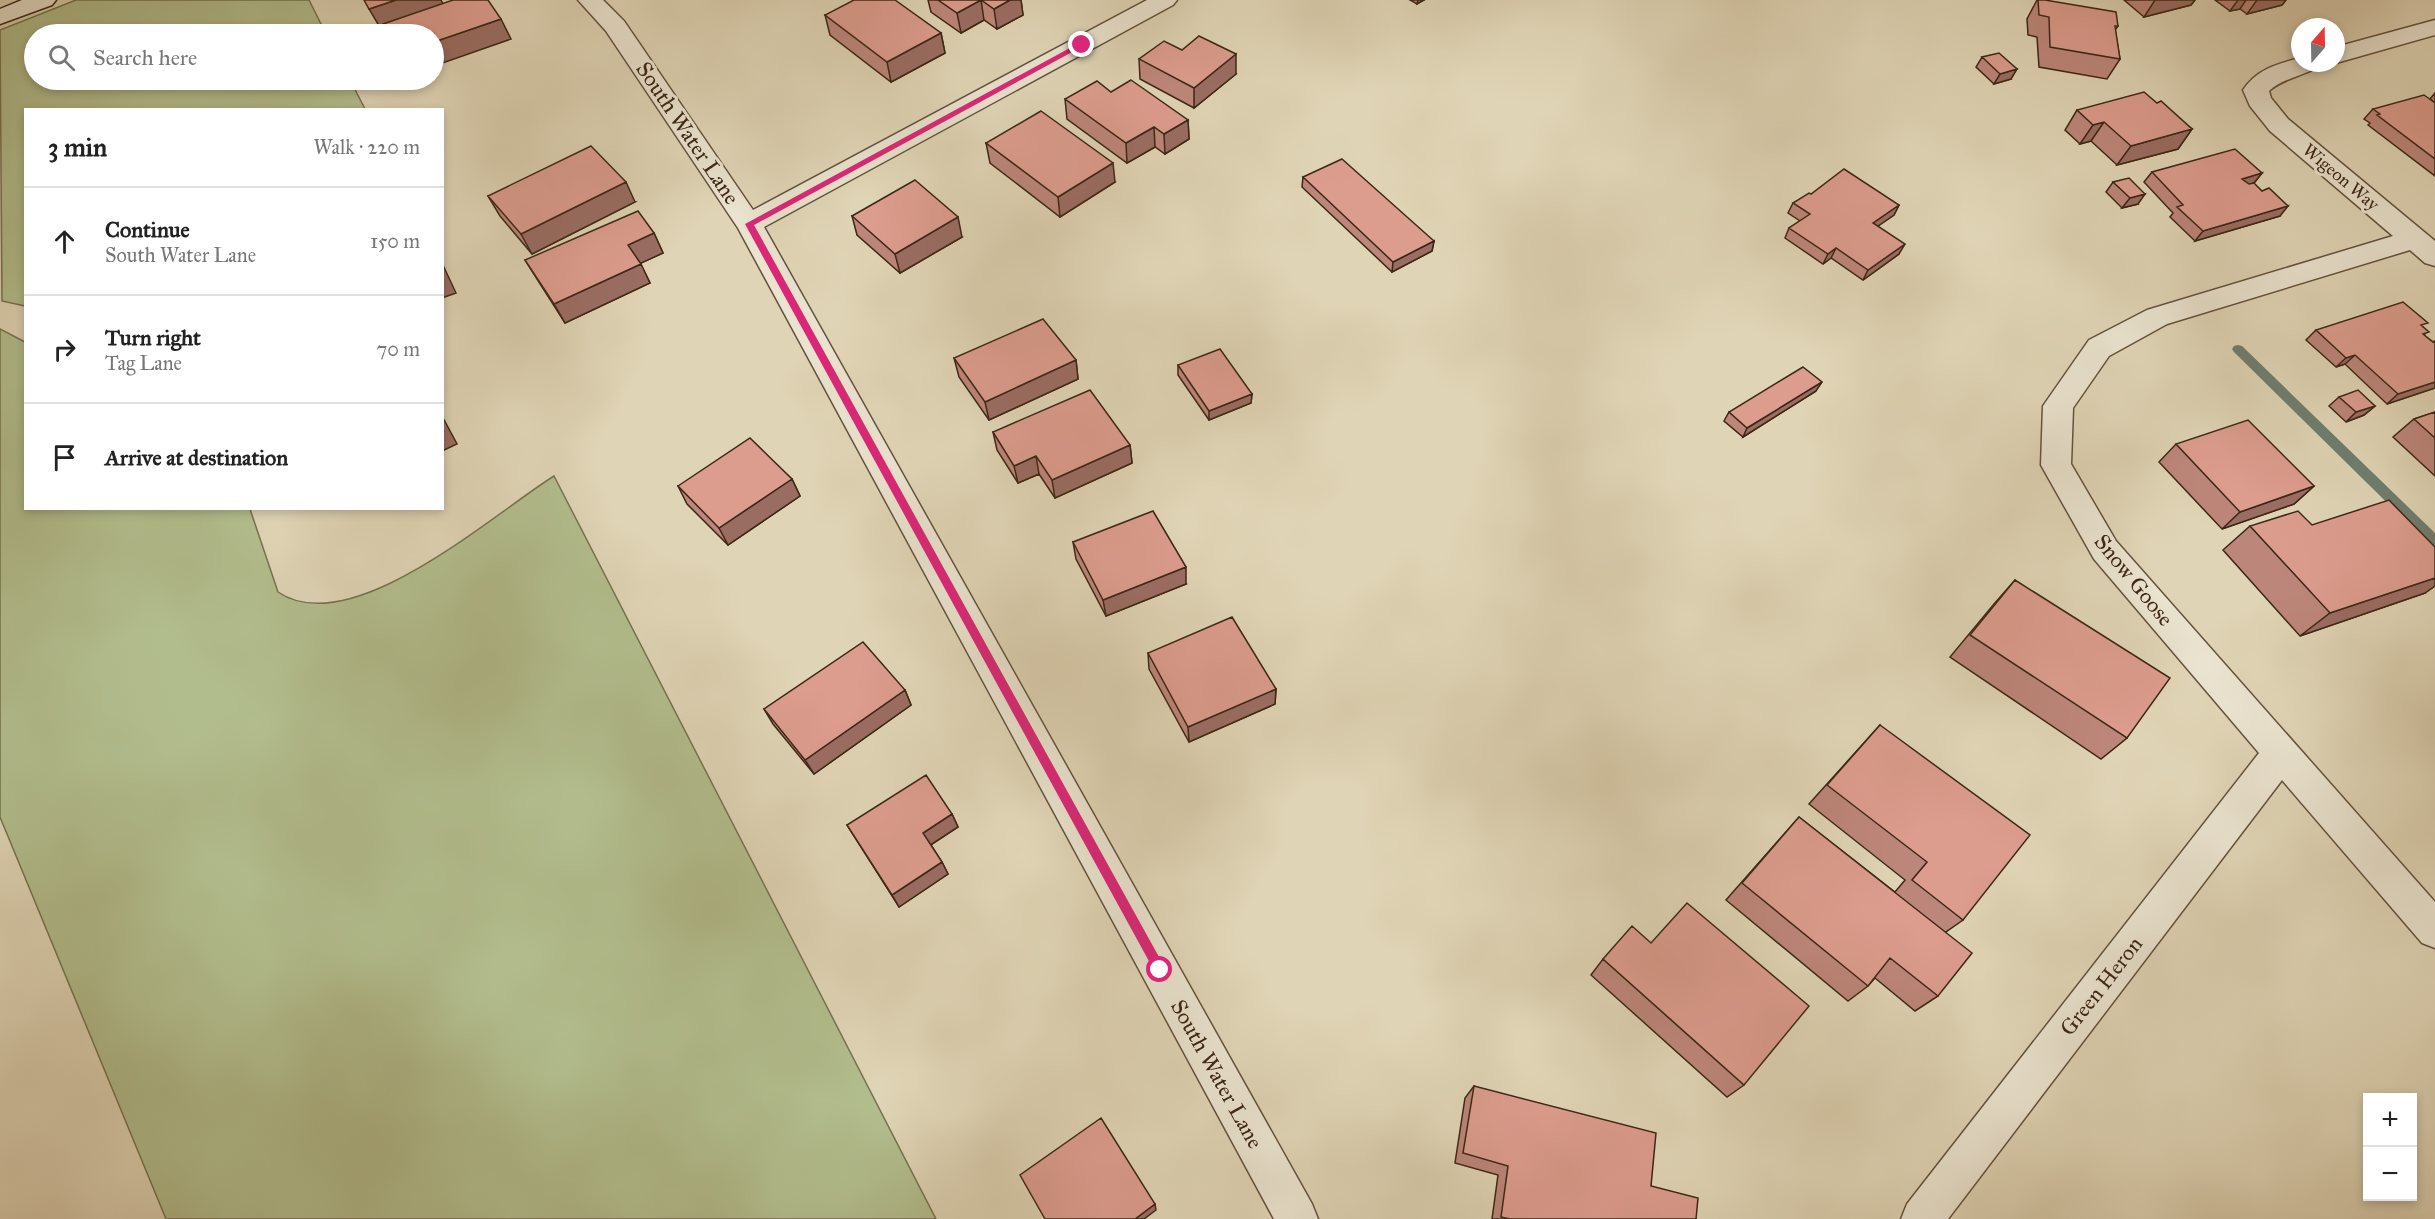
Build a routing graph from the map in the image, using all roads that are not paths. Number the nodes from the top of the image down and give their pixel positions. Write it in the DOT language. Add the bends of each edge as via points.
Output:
graph roads {
  1 [pos="44,0"];
  2 [pos="590,0"];
  3 [pos="1165,0"];
  4 [pos="0,17"];
  5 [pos="2435,27"];
  6 [pos="2345,52"];
  7 [pos="2291,69"];
  8 [pos="749,224"];
  9 [pos="2425,247"];
  10 [pos="2281,753"];
  11 [pos="2435,930"];
  12 [pos="1297,1219"];
  13 [pos="1922,1219"];
  1 -- 4 [label="street"];
  2 -- 8 [label="street, South Water Lane" via="615,26"];
  3 -- 8 [label="street"];
  5 -- 6 [label="street"];
  7 -- 9 [label="street, Wigeon Way" via="2261,82 2256,90 2259,100 2279,125"];
  8 -- 12 [label="street, South Water Lane"];
  9 -- 10 [label="street, Snow Goose" via="2157,317 2099,348 2058,406 2056,465 2104,550"];
  10 -- 11 [label="street, Snow Goose"];
  10 -- 13 [label="street, Green Heron"];
}
